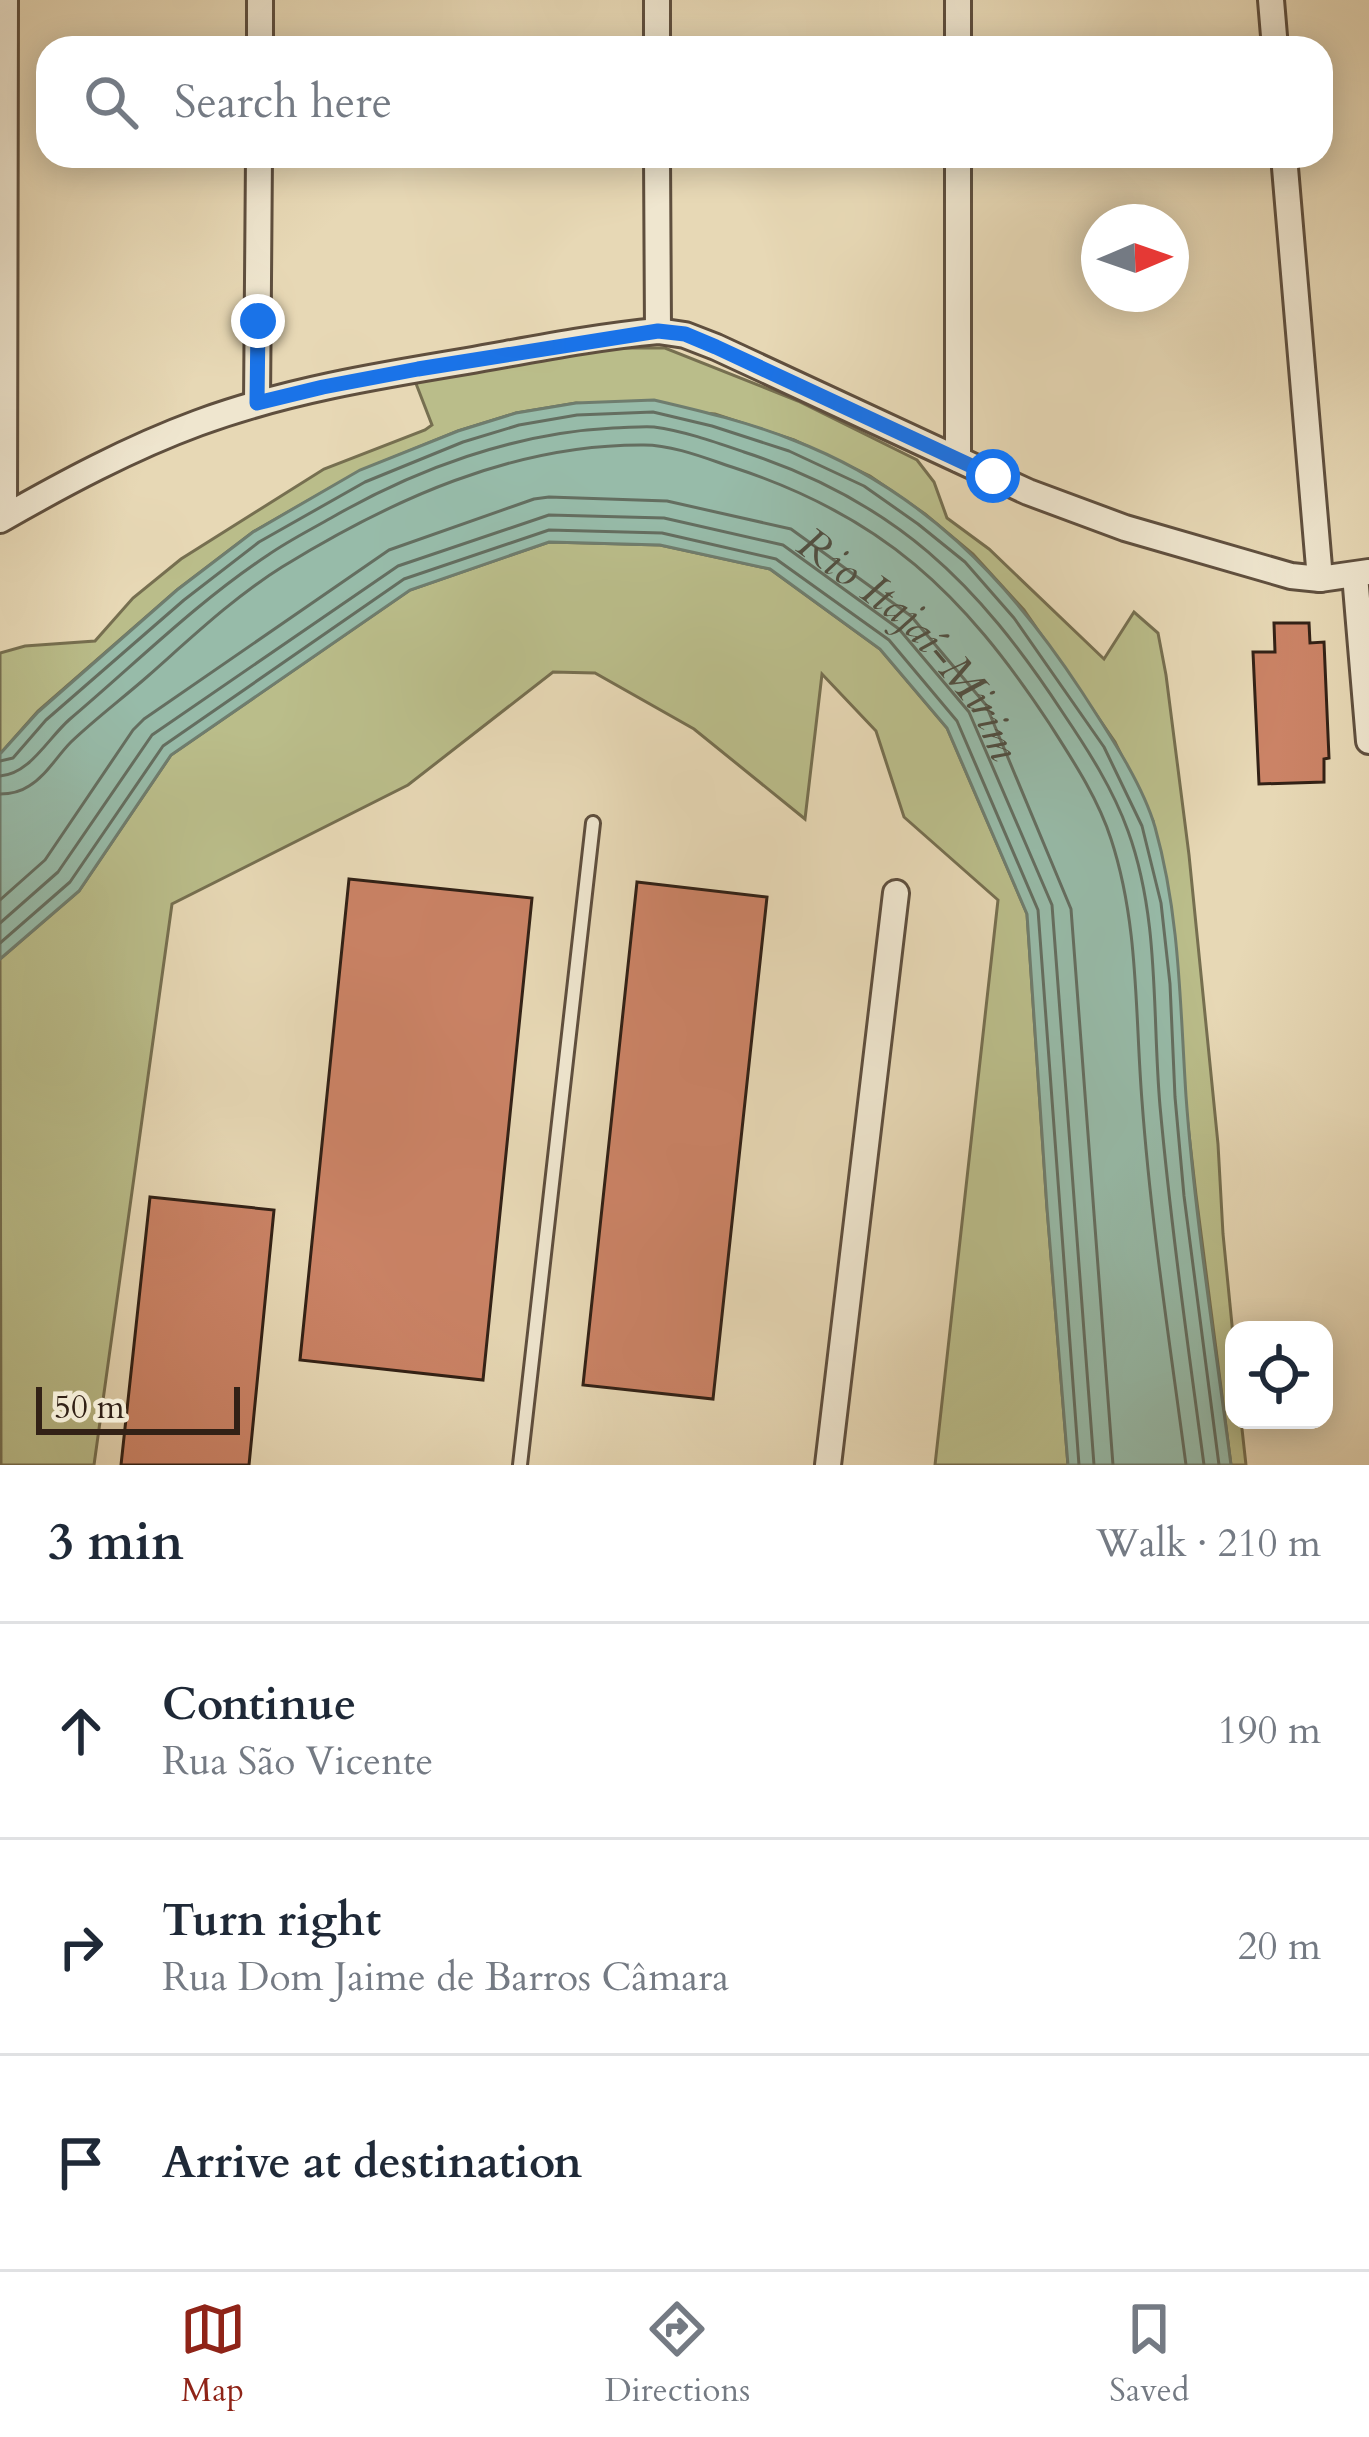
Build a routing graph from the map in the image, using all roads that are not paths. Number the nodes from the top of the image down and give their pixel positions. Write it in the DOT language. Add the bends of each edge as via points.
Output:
graph roads {
  1 [pos="5,0"];
  2 [pos="260,0"];
  3 [pos="657,0"];
  4 [pos="958,0"];
  5 [pos="1271,0"];
  6 [pos="260,36"];
  7 [pos="657,36"];
  8 [pos="958,36"];
  9 [pos="1274,36"];
  10 [pos="259,168"];
  11 [pos="657,168"];
  12 [pos="958,168"];
  13 [pos="1286,168"];
  14 [pos="658,331"];
  15 [pos="257,403"];
  16 [pos="958,459"];
  17 [pos="2,518"];
  18 [pos="1362,573"];
  19 [pos="1320,579"];
  20 [pos="1369,741"];
  21 [pos="593,823"];
  22 [pos="896,893"];
  23 [pos="520,1465"];
  24 [pos="828,1465"];
  1 -- 17 [label="street"];
  2 -- 6 [label="street"];
  3 -- 7 [label="street"];
  4 -- 8 [label="street"];
  5 -- 9 [label="street"];
  10 -- 15 [label="street"];
  11 -- 14 [label="street"];
  12 -- 16 [label="street"];
  13 -- 19 [label="street"];
  14 -- 15 [label="street"];
  14 -- 16 [label="street" via="716,347"];
  15 -- 17 [label="street" via="142,447"];
  16 -- 19 [label="street" via="1125,527"];
  18 -- 19 [label="street"];
  18 -- 20 [label="street"];
  21 -- 23 [label="lane"];
  22 -- 24 [label="street"];
}
